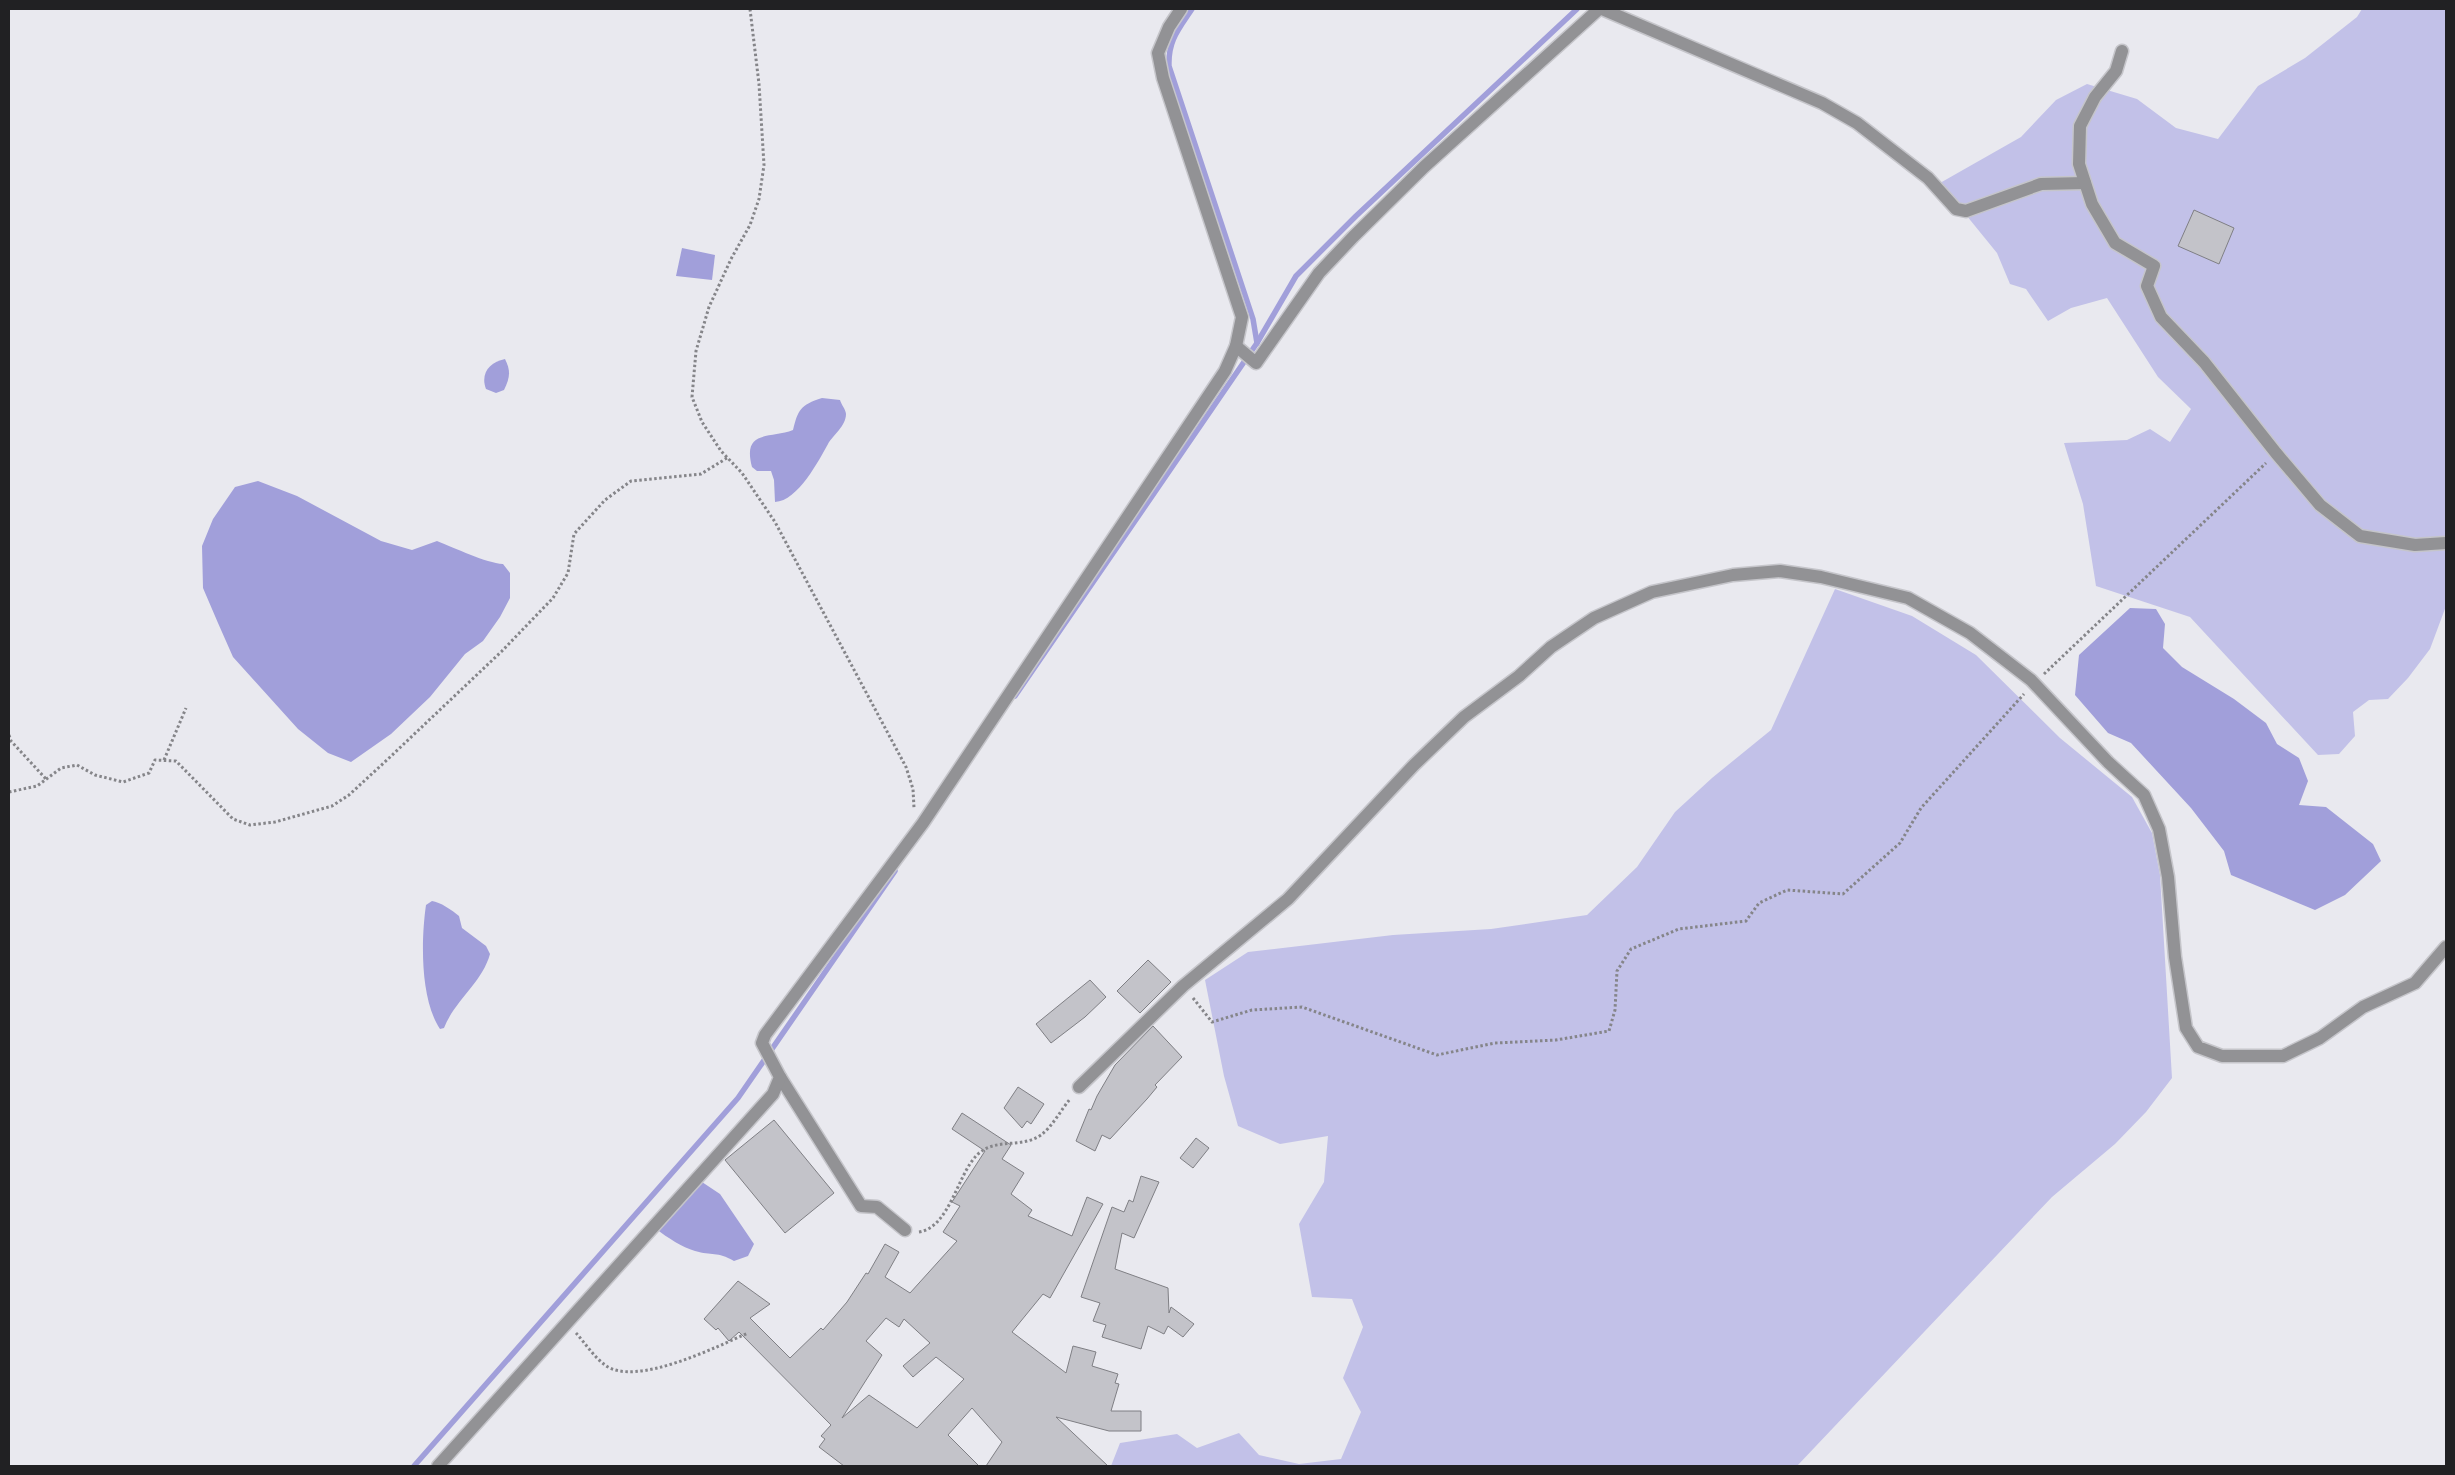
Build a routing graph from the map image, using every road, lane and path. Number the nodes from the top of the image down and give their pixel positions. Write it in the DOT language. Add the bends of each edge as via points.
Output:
graph roads {
  1 [pos="750,9"];
  2 [pos="1181,9"];
  3 [pos="1601,9"];
  4 [pos="2122,51"];
  5 [pos="2085,183"];
  6 [pos="1239,348"];
  7 [pos="2276,453"];
  8 [pos="727,458"];
  9 [pos="2446,543"];
  10 [pos="2034,683"];
  11 [pos="186,708"];
  12 [pos="9,735"];
  13 [pos="164,760"];
  14 [pos="46,779"];
  15 [pos="9,792"];
  16 [pos="914,836"];
  17 [pos="2446,947"];
  18 [pos="1183,986"];
  19 [pos="780,1078"];
  20 [pos="1080,1087"];
  21 [pos="905,1230"];
  22 [pos="567,1323"];
  23 [pos="748,1333"];
  24 [pos="438,1466"];
  1 -- 8 [label="path" via="764,165 759,199 750,225 709,308 696,351 692,397 702,422"];
  2 -- 6 [label="street" via="1158,53 1163,78 1242,317"];
  3 -- 5 [label="street" via="1822,103 1857,123 1928,178 1956,209 1966,211 2041,184"];
  3 -- 6 [label="street" via="1424,167 1353,237 1319,273 1256,363"];
  4 -- 5 [label="street" via="2116,71 2095,97 2080,126 2078,164"];
  5 -- 7 [label="street" via="2092,204 2115,243 2154,266 2147,286 2161,317 2204,362"];
  6 -- 16 [label="street"];
  7 -- 9 [label="street" via="2320,505 2360,536 2415,545"];
  7 -- 10 [label="path"];
  8 -- 13 [label="path" via="700,474 631,481 605,500 574,534 568,573 553,598 388,759 332,806 275,822 250,825 232,819 176,761"];
  8 -- 16 [label="path" via="742,473 775,522 906,767 912,789"];
  10 -- 17 [label="street" via="2108,762 2144,795 2159,829 2168,876 2175,957 2186,1028 2198,1047 2222,1056 2283,1056 2320,1038 2363,1007 2415,983"];
  10 -- 18 [label="street" via="1970,633 1908,598 1821,577 1780,571 1742,574 1652,592 1594,618 1551,647 1519,676 1464,717 1414,765 1288,899"];
  10 -- 18 [label="path" via="1921,808 1900,842 1843,894 1787,890 1759,903 1746,921 1680,929 1631,949 1617,971 1615,1010 1608,1031 1556,1040 1495,1043 1437,1055 1302,1007 1252,1010 1212,1022"];
  11 -- 13 [label="path"];
  12 -- 14 [label="path"];
  13 -- 14 [label="path" via="155,760 149,773 124,782 95,775 77,765 61,768"];
  14 -- 15 [label="path" via="37,786"];
  16 -- 19 [label="street" via="765,1035 763,1046"];
  18 -- 20 [label="street"];
  19 -- 21 [label="street" via="861,1206 877,1207"];
  19 -- 22 [label="street" via="773,1094"];
  20 -- 21 [label="path" via="1041,1135 1024,1142 992,1145 978,1153 968,1164 942,1217 931,1228 921,1232"];
  22 -- 23 [label="path" via="606,1366 620,1371 659,1369"];
  22 -- 24 [label="street"];
}
